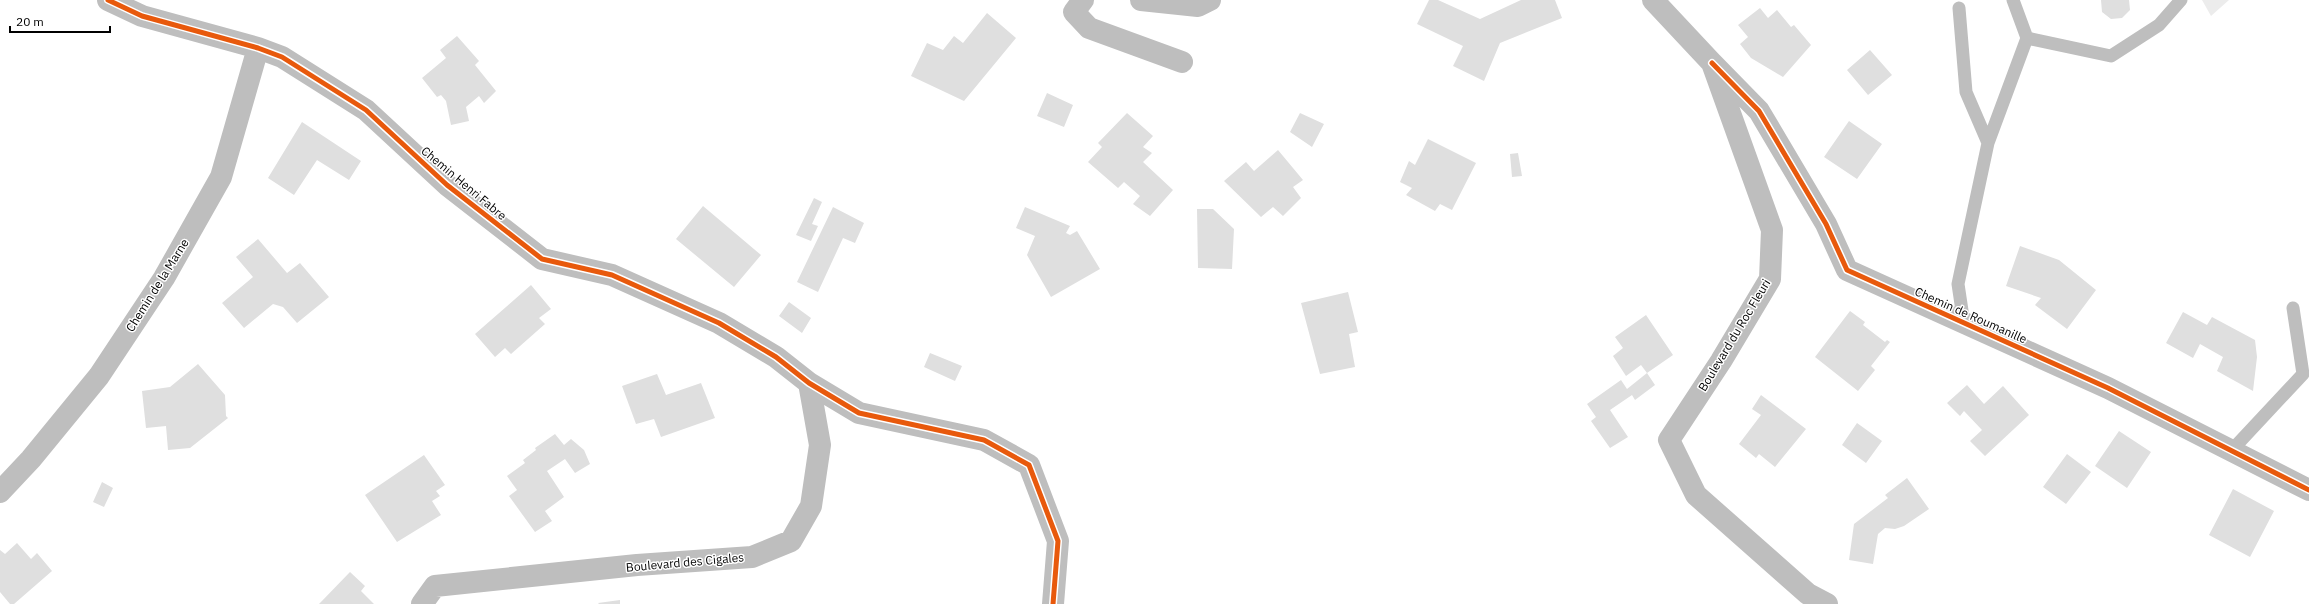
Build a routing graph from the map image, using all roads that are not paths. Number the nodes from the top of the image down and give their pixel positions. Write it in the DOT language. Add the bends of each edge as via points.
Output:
graph roads {
  1 [pos="108,0"];
  2 [pos="1083,0"];
  3 [pos="1141,0"];
  4 [pos="1210,0"];
  5 [pos="1653,0"];
  6 [pos="2013,0"];
  7 [pos="2181,0"];
  8 [pos="1959,8"];
  9 [pos="2027,38"];
  10 [pos="258,48"];
  11 [pos="1182,62"];
  12 [pos="1712,64"];
  13 [pos="1988,143"];
  14 [pos="2293,308"];
  15 [pos="1964,324"];
  16 [pos="809,383"];
  17 [pos="2232,450"];
  18 [pos="2309,490"];
  19 [pos="0,492"];
  20 [pos="422,604"];
  21 [pos="1053,604"];
  22 [pos="1827,604"];
  1 -- 10 [label="street, Chemin Henri Fabre" via="142,16"];
  2 -- 11 [label="street" via="1074,12 1089,28"];
  3 -- 4 [label="street" via="1198,6"];
  5 -- 12 [label="street, Boulevard du Roc Fleuri"];
  6 -- 9 [label="lane"];
  7 -- 9 [label="lane" via="2159,25 2111,56"];
  8 -- 13 [label="lane" via="1966,92"];
  9 -- 13 [label="lane, Chemin de Roumanille"];
  10 -- 16 [label="street, Chemin Henri Fabre" via="282,57 366,110 447,185 542,259 612,275 719,323 776,357"];
  10 -- 19 [label="street, Chemin de la Marne" via="221,177 168,271 99,376 31,459"];
  12 -- 15 [label="street, Chemin de Roumanille" via="1759,111 1826,224 1847,270"];
  12 -- 22 [label="street, Boulevard du Roc Fleuri" via="1772,230 1770,278 1669,440 1696,494 1808,594"];
  13 -- 15 [label="lane, Chemin de Roumanille" via="1958,284"];
  14 -- 17 [label="lane" via="2303,374"];
  15 -- 17 [label="street, Chemin de Roumanille" via="2108,388"];
  16 -- 20 [label="street, Boulevard des Cigales" via="820,445 811,506 791,541 752,556 435,586"];
  16 -- 21 [label="street, Chemin Henri Fabre" via="860,412 984,440 1029,465 1058,541"];
  17 -- 18 [label="street, Chemin de Roumanille"];
}
